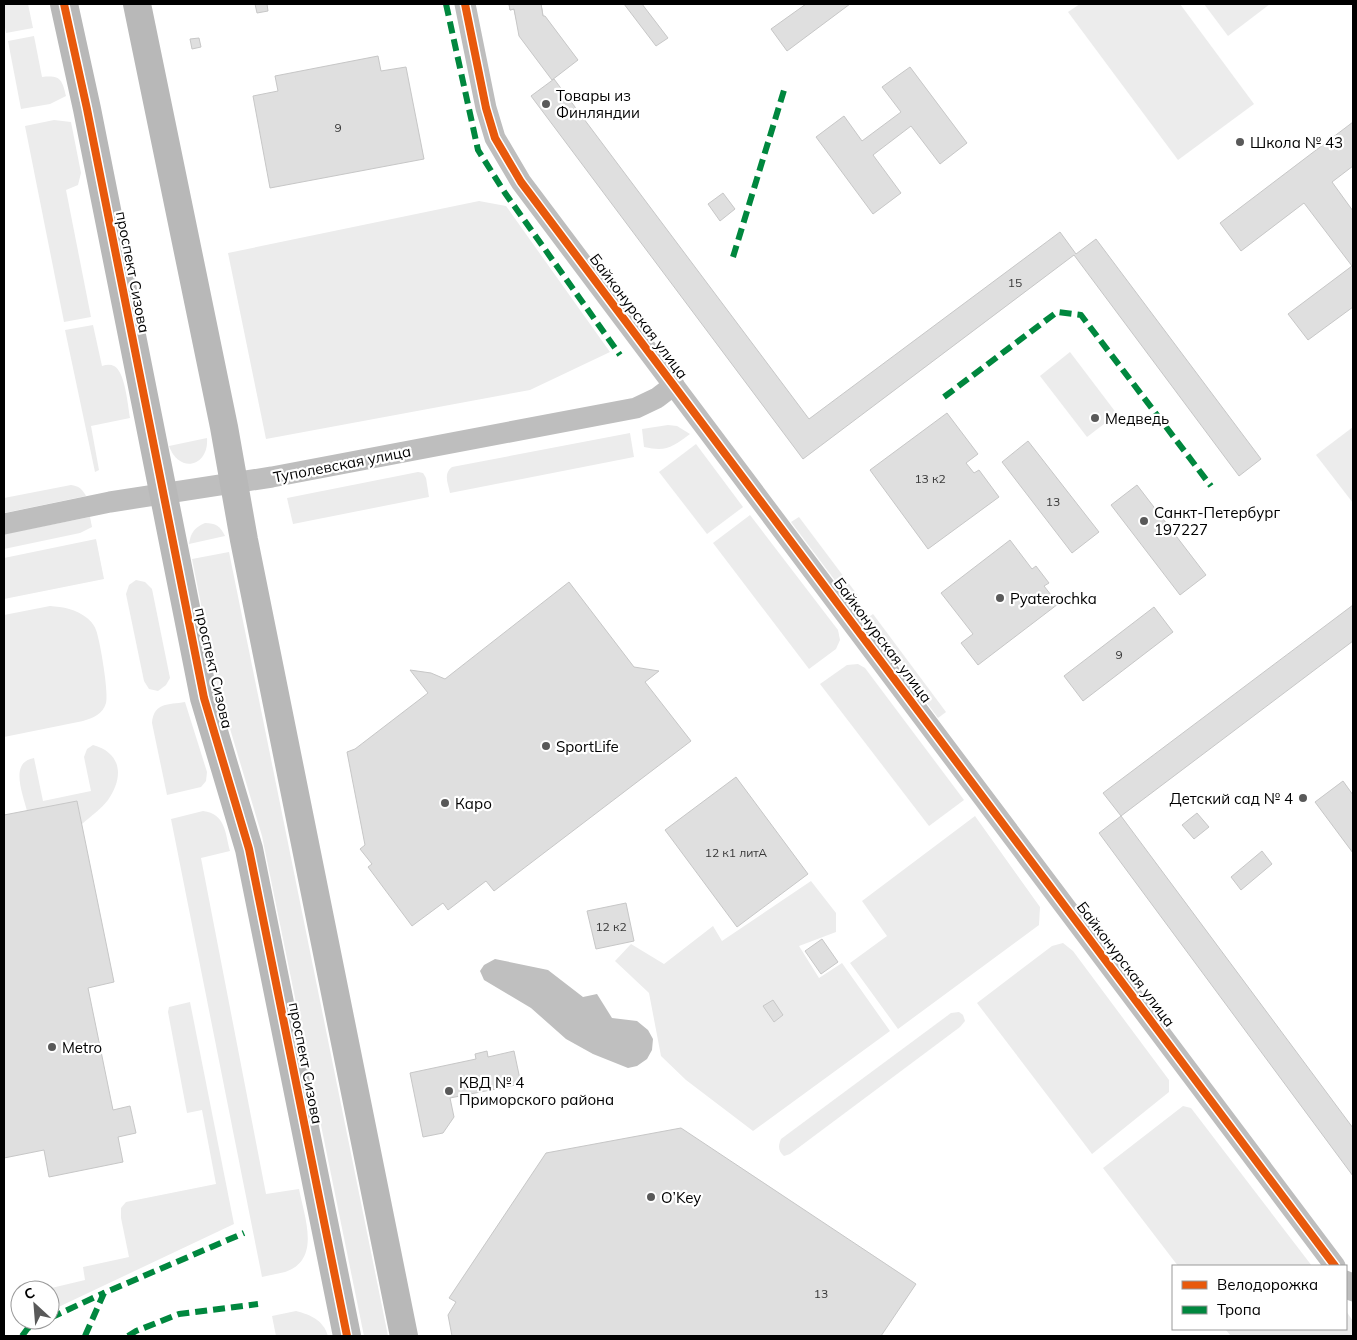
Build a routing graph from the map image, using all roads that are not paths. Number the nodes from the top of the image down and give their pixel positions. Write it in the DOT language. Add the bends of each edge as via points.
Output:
graph roads {
  1 [pos="64,4"];
  2 [pos="137,4"];
  3 [pos="465,4"];
  4 [pos="674,386"];
  5 [pos="234,483"];
  6 [pos="163,494"];
  7 [pos="4,524"];
  8 [pos="1334,1265"];
  9 [pos="347,1336"];
  10 [pos="404,1336"];
  1 -- 6 [label="street, проспект Сизова"];
  2 -- 5 [label="street"];
  3 -- 4 [label="street, Байконурская улица" via="495,138 521,182"];
  4 -- 5 [label="street, Туполевская улица" via="636,408"];
  4 -- 8 [label="street, Байконурская улица"];
  5 -- 6 [label="street, Туполевская улица"];
  5 -- 10 [label="street"];
  6 -- 7 [label="street, Туполевская улица"];
  6 -- 9 [label="street, проспект Сизова" via="204,698 250,858"];
}
